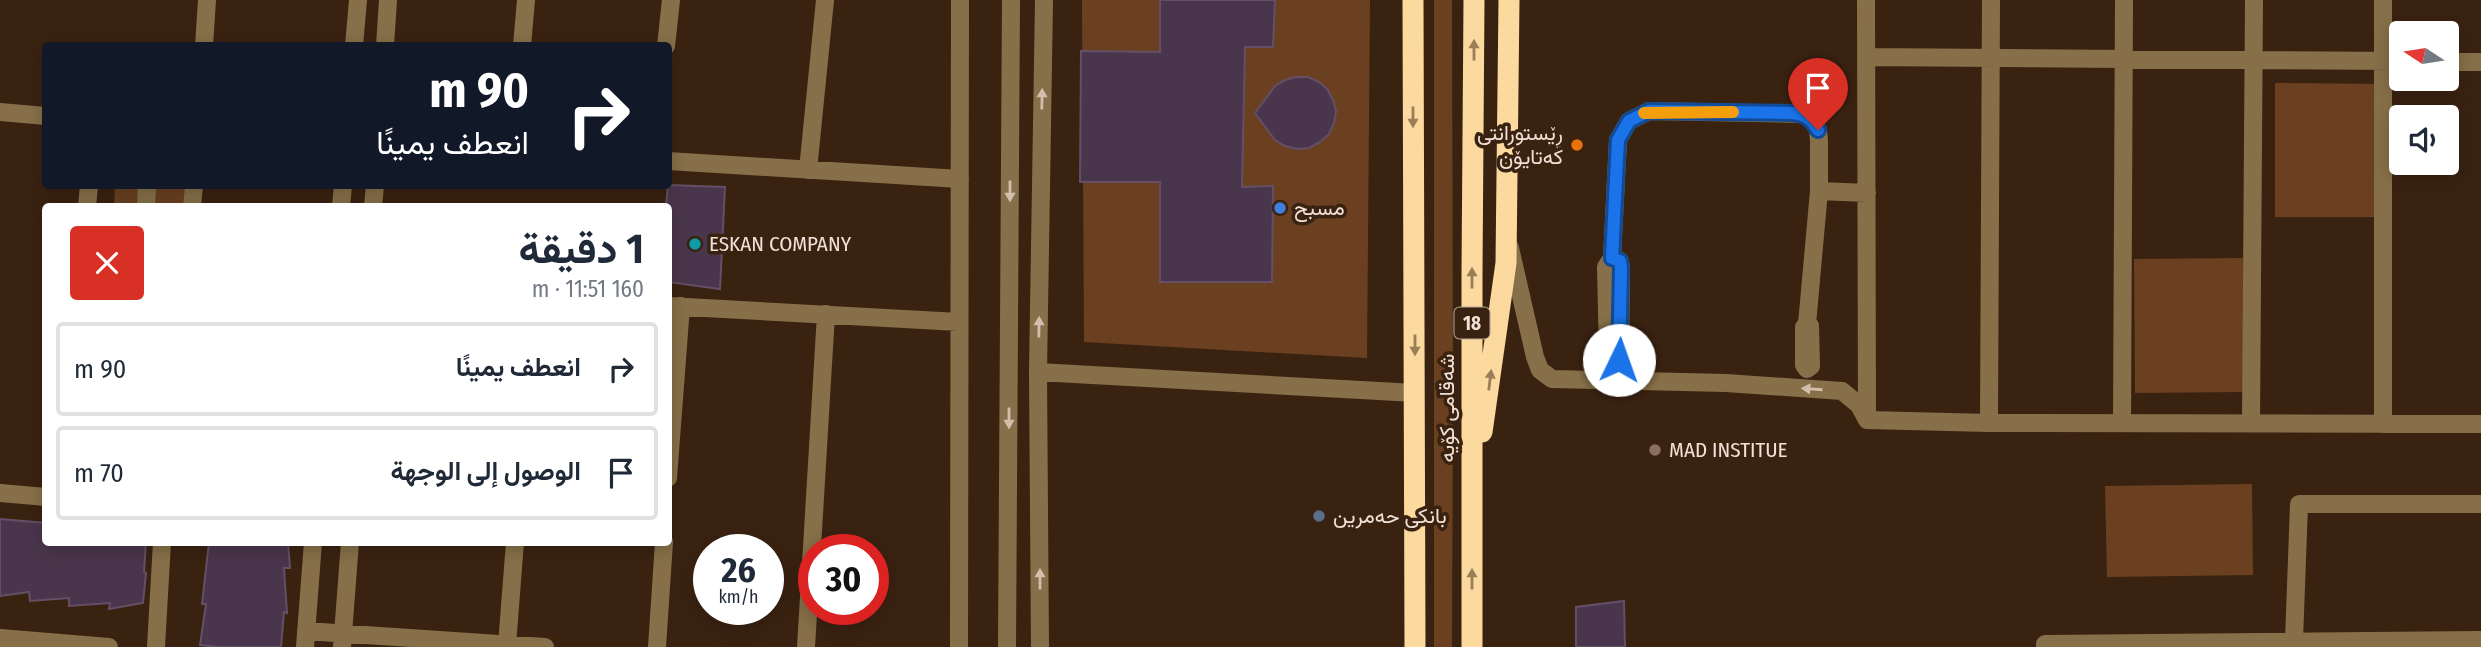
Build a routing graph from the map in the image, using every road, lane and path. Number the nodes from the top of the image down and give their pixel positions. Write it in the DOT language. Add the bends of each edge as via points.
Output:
graph roads {
  1 [pos="207,0"];
  2 [pos="358,0"];
  3 [pos="388,0"];
  4 [pos="526,0"];
  5 [pos="671,0"];
  6 [pos="825,0"];
  7 [pos="960,0"];
  8 [pos="1011,0"];
  9 [pos="1044,0"];
  10 [pos="1412,0"];
  11 [pos="1474,0"];
  12 [pos="1866,0"];
  13 [pos="1991,0"];
  14 [pos="2124,0"];
  15 [pos="2254,0"];
  16 [pos="2383,0"];
  17 [pos="1509,1"];
  18 [pos="2389,41"];
  19 [pos="204,42"];
  20 [pos="354,42"];
  21 [pos="385,42"];
  22 [pos="522,42"];
  23 [pos="666,42"];
  24 [pos="1867,57"];
  25 [pos="1991,58"];
  26 [pos="2124,59"];
  27 [pos="2254,60"];
  28 [pos="2389,61"];
  29 [pos="2459,62"];
  30 [pos="2481,62"];
  31 [pos="2391,91"];
  32 [pos="0,112"];
  33 [pos="42,116"];
  34 [pos="672,161"];
  35 [pos="808,170"];
  36 [pos="960,179"];
  37 [pos="1819,191"];
  38 [pos="1867,193"];
  39 [pos="1507,237"];
  40 [pos="1612,258"];
  41 [pos="675,306"];
  42 [pos="826,314"];
  43 [pos="959,321"];
  44 [pos="1807,324"];
  45 [pos="1038,372"];
  46 [pos="672,380"];
  47 [pos="1415,393"];
  48 [pos="1867,419"];
  49 [pos="1989,423"];
  50 [pos="2122,423"];
  51 [pos="2251,424"];
  52 [pos="2383,424"];
  53 [pos="2481,424"];
  54 [pos="0,493"];
  55 [pos="1472,496"];
  56 [pos="42,497"];
  57 [pos="2481,504"];
  58 [pos="162,546"];
  59 [pos="313,546"];
  60 [pos="350,546"];
  61 [pos="515,546"];
  62 [pos="664,546"];
  63 [pos="0,638"];
  64 [pos="306,639"];
  65 [pos="343,640"];
  66 [pos="2481,640"];
  67 [pos="2294,641"];
  68 [pos="49,644"];
  69 [pos="2255,644"];
  70 [pos="2345,644"];
  71 [pos="507,645"];
  72 [pos="109,647"];
  73 [pos="156,647"];
  74 [pos="545,647"];
  75 [pos="657,647"];
  76 [pos="806,647"];
  77 [pos="959,647"];
  78 [pos="1007,647"];
  79 [pos="1041,647"];
  80 [pos="1415,647"];
  81 [pos="1472,647"];
  82 [pos="2045,647"];
  1 -- 19 [label="street"];
  2 -- 20 [label="street"];
  3 -- 21 [label="street"];
  4 -- 22 [label="street"];
  5 -- 23 [label="street"];
  6 -- 35 [label="street"];
  7 -- 36 [label="street"];
  8 -- 78 [label="street, one-way"];
  45 -- 9 [label="street, one-way"];
  10 -- 47 [label="highway, شەقامی کۆیە, one-way"];
  55 -- 11 [label="highway, شەقامی کۆیە / 18, one-way"];
  12 -- 24 [label="street"];
  13 -- 25 [label="street"];
  14 -- 26 [label="street"];
  15 -- 27 [label="street"];
  16 -- 18 [label="street"];
  17 -- 39 [label="highway"];
  24 -- 25 [label="street"];
  24 -- 38 [label="street"];
  25 -- 26 [label="street"];
  25 -- 49 [label="street"];
  26 -- 27 [label="street"];
  26 -- 50 [label="street"];
  27 -- 28 [label="street"];
  27 -- 51 [label="street"];
  29 -- 30 [label="street"];
  31 -- 52 [label="street"];
  32 -- 33 [label="street"];
  34 -- 35 [label="street"];
  35 -- 36 [label="street"];
  36 -- 43 [label="street"];
  37 -- 38 [label="street"];
  37 -- 40 [label="street" via="1818,130 1803,114 1638,114 1618,140"];
  37 -- 44 [label="street"];
  38 -- 48 [label="street"];
  48 -- 39 [label="street, one-way" via="1842,391 1552,379 1535,357"];
  55 -- 39 [label="highway, one-way"];
  40 -- 40 [label="street" via="1620,261 1621,268 1620,355 1614,362 1608,355 1606,267"];
  41 -- 42 [label="street"];
  41 -- 46 [label="street"];
  42 -- 43 [label="street"];
  42 -- 76 [label="street"];
  43 -- 77 [label="street"];
  45 -- 47 [label="street"];
  79 -- 45 [label="street, one-way"];
  47 -- 80 [label="highway, شەقامی کۆیە"];
  48 -- 49 [label="street"];
  49 -- 50 [label="street"];
  50 -- 51 [label="street"];
  51 -- 52 [label="street"];
  52 -- 53 [label="street"];
  54 -- 56 [label="street"];
  81 -- 55 [label="highway, شەقامی کۆیە / 18, one-way"];
  57 -- 67 [label="street" via="2299,504"];
  58 -- 73 [label="street"];
  59 -- 64 [label="street"];
  60 -- 65 [label="street"];
  61 -- 71 [label="street"];
  62 -- 75 [label="street"];
  63 -- 68 [label="street"];
  64 -- 65 [label="street"];
  65 -- 71 [label="street"];
  66 -- 70 [label="street"];
  67 -- 69 [label="street"];
  67 -- 70 [label="street"];
  68 -- 72 [label="street"];
  69 -- 82 [label="street"];
  71 -- 74 [label="street"];
}
